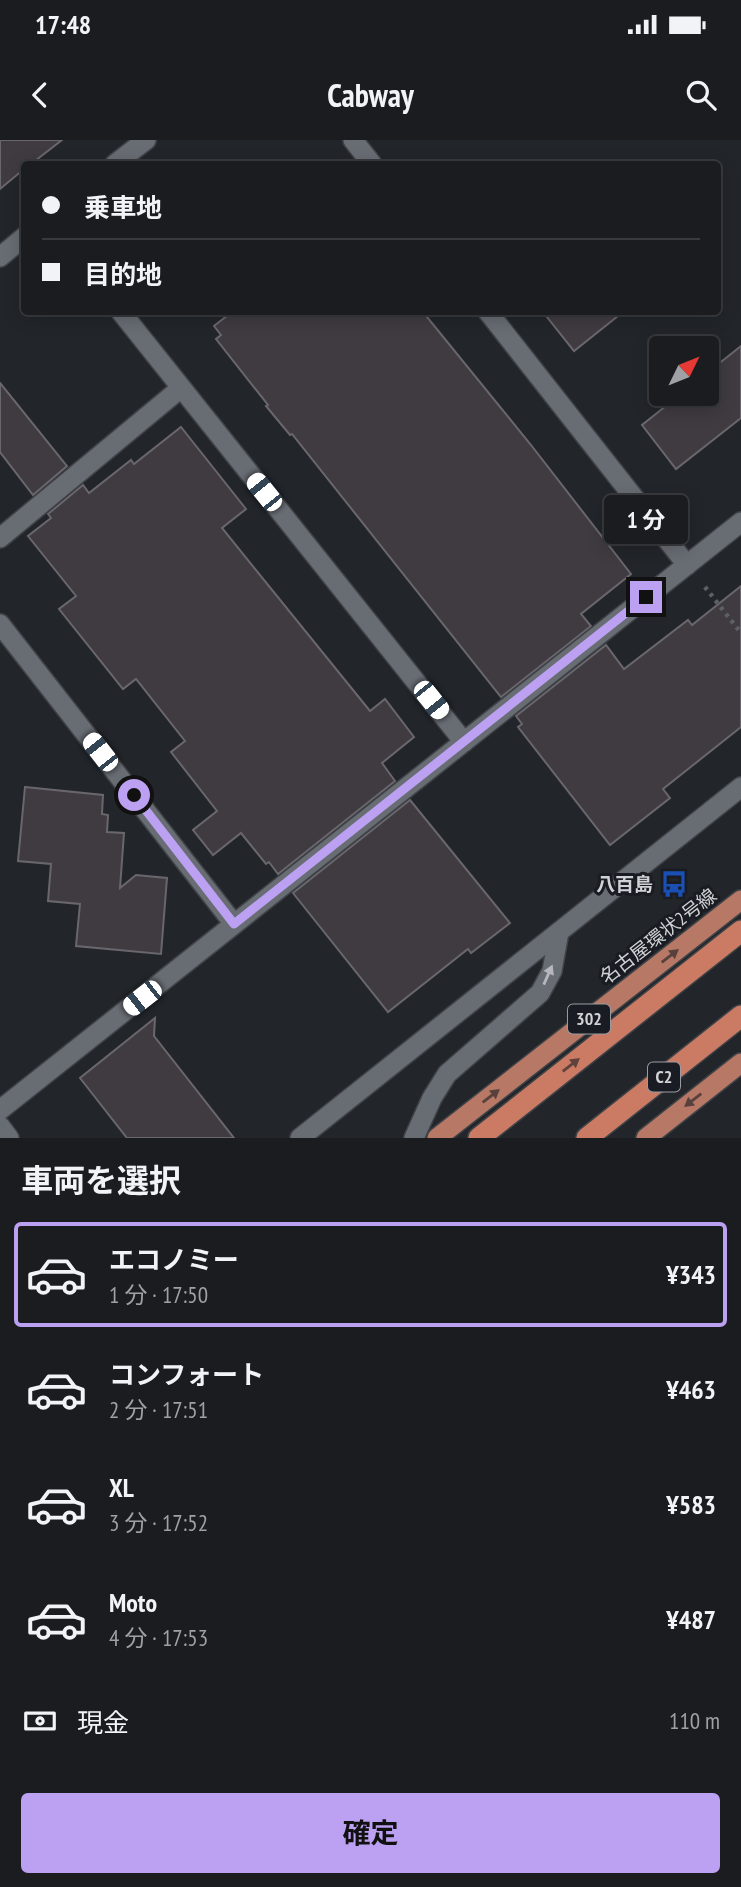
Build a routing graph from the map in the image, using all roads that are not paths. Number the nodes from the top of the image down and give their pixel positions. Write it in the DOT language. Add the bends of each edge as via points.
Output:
graph roads {
  1 [pos="146,140"];
  2 [pos="353,140"];
  3 [pos="120,161"];
  4 [pos="370,161"];
  5 [pos="21,240"];
  6 [pos="0,257"];
  7 [pos="123,315"];
  8 [pos="490,315"];
  9 [pos="181,388"];
  10 [pos="741,522"];
  11 [pos="0,538"];
  12 [pos="687,565"];
  13 [pos="0,624"];
  14 [pos="464,741"];
  15 [pos="741,787"];
  16 [pos="741,900"];
  17 [pos="234,924"];
  18 [pos="741,931"];
  19 [pos="559,932"];
  20 [pos="741,1016"];
  21 [pos="741,1063"];
  22 [pos="0,1110"];
  23 [pos="0,1126"];
  24 [pos="9,1138"];
  25 [pos="300,1138"];
  26 [pos="414,1138"];
  27 [pos="437,1138"];
  28 [pos="479,1138"];
  29 [pos="587,1138"];
  30 [pos="646,1138"];
  1 -- 3 [label="street"];
  2 -- 4 [label="street"];
  5 -- 6 [label="street"];
  7 -- 9 [label="street"];
  8 -- 12 [label="street"];
  9 -- 11 [label="street"];
  9 -- 14 [label="street"];
  10 -- 12 [label="street"];
  12 -- 14 [label="street"];
  13 -- 17 [label="street"];
  14 -- 17 [label="street"];
  15 -- 19 [label="street"];
  27 -- 16 [label="highway, 名古屋環状2号線 / 302, one-way"];
  17 -- 22 [label="street"];
  28 -- 18 [label="highway, one-way"];
  19 -- 25 [label="street"];
  26 -- 19 [label="street, one-way" via="447,1074 540,993 552,971"];
  20 -- 29 [label="highway, C2"];
  21 -- 30 [label="highway, one-way"];
  23 -- 24 [label="street"];
}
